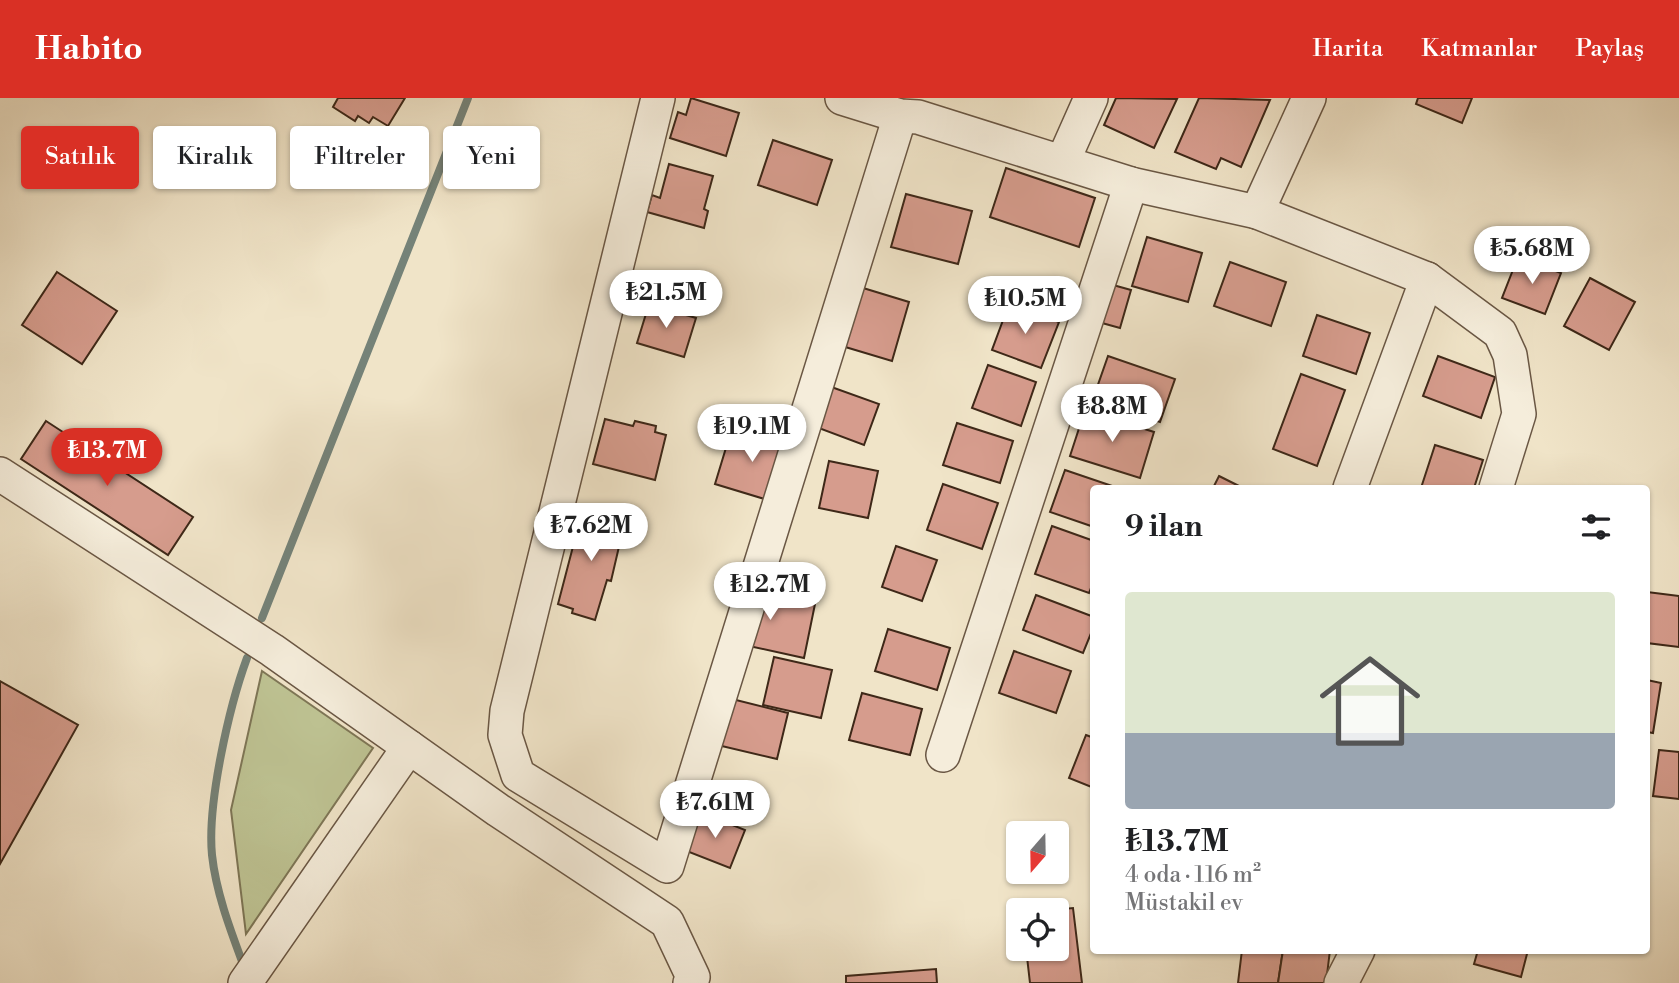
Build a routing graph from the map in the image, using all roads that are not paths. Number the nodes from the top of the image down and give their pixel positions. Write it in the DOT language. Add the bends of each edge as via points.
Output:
graph roads {
  1 [pos="658,98"];
  2 [pos="842,98"];
  3 [pos="1091,98"];
  4 [pos="1309,98"];
  5 [pos="914,110"];
  6 [pos="1063,161"];
  7 [pos="1131,184"];
  8 [pos="1257,212"];
  9 [pos="1427,279"];
  10 [pos="0,474"];
  11 [pos="1351,485"];
  12 [pos="1497,485"];
  13 [pos="410,747"];
  14 [pos="943,755"];
  15 [pos="1356,954"];
  16 [pos="245,983"];
  17 [pos="690,983"];
  18 [pos="1341,983"];
  1 -- 5 [label="street" via="510,698 505,734 518,775 667,866"];
  2 -- 5 [label="street"];
  3 -- 6 [label="street"];
  4 -- 8 [label="street"];
  5 -- 6 [label="street"];
  6 -- 7 [label="street"];
  7 -- 8 [label="street"];
  7 -- 14 [label="street"];
  8 -- 9 [label="street"];
  9 -- 11 [label="street"];
  9 -- 12 [label="street" via="1500,333 1510,355 1519,414"];
  10 -- 13 [label="street" via="272,650"];
  13 -- 16 [label="street"];
  13 -- 17 [label="street" via="667,922 693,977"];
  15 -- 18 [label="street"];
}
